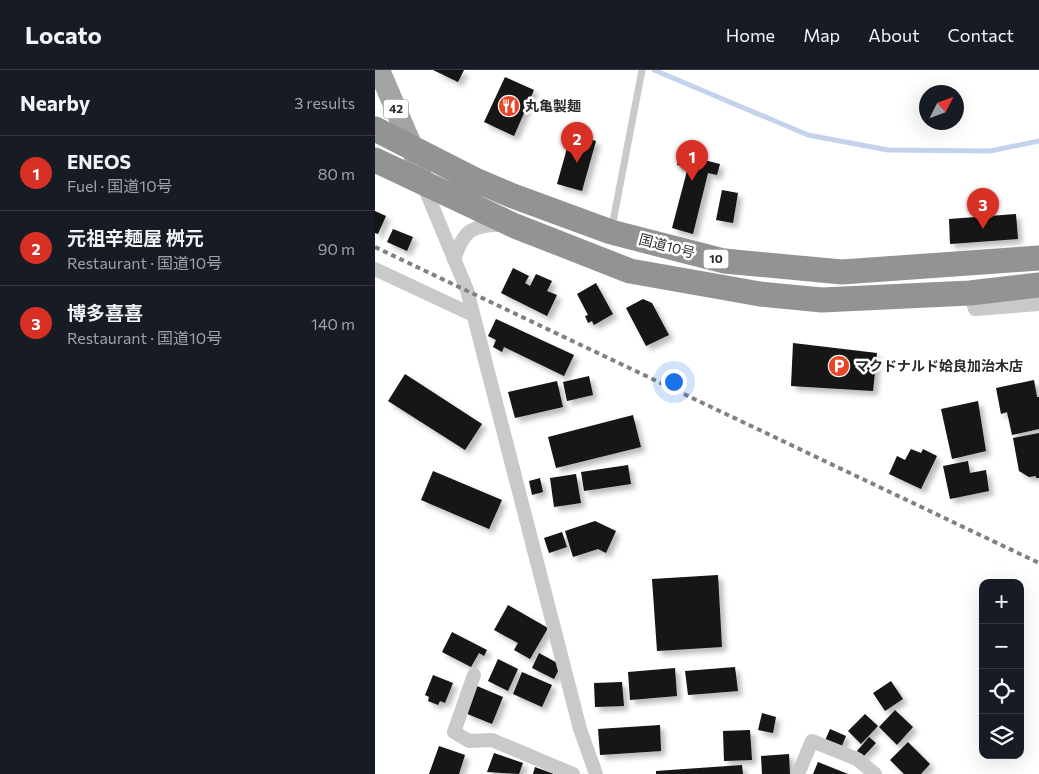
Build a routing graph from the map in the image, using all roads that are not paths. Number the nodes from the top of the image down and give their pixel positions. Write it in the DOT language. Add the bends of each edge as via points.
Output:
graph roads {
  1 [pos="379,70"];
  2 [pos="642,70"];
  3 [pos="375,129"];
  4 [pos="412,147"];
  5 [pos="375,160"];
  6 [pos="423,184"];
  7 [pos="612,224"];
  8 [pos="515,226"];
  9 [pos="1039,258"];
  10 [pos="454,260"];
  11 [pos="991,263"];
  12 [pos="375,269"];
  13 [pos="1039,285"];
  14 [pos="995,291"];
  15 [pos="970,293"];
  16 [pos="1039,304"];
  17 [pos="473,315"];
  18 [pos="474,675"];
  19 [pos="573,774"];
  20 [pos="596,774"];
  21 [pos="798,774"];
  22 [pos="875,774"];
  1 -- 4 [label="main road, 42"];
  2 -- 7 [label="lane"];
  3 -- 4 [label="highway, 国道10号 / 10"];
  4 -- 6 [label="main road, 42"];
  4 -- 7 [label="highway, 国道10号 / 10" via="473,179"];
  5 -- 6 [label="highway, 国道10号 / 10"];
  6 -- 8 [label="highway, 国道10号 / 10"];
  6 -- 10 [label="street"];
  7 -- 11 [label="highway, 国道10号 / 10" via="724,261 842,272"];
  8 -- 10 [label="street" via="485,224 471,230 460,242"];
  8 -- 15 [label="highway, 国道10号 / 10" via="630,271 759,294 822,300"];
  9 -- 11 [label="highway, 国道10号 / 10"];
  10 -- 17 [label="street"];
  11 -- 14 [label="street"];
  12 -- 17 [label="street"];
  13 -- 14 [label="highway, 国道10号 / 10"];
  14 -- 15 [label="highway, 国道10号 / 10"];
  15 -- 16 [label="street" via="975,309"];
  17 -- 20 [label="street" via="580,729"];
  18 -- 19 [label="street" via="453,732 469,741 492,740"];
  21 -- 22 [label="street" via="812,741 857,759"];
}
